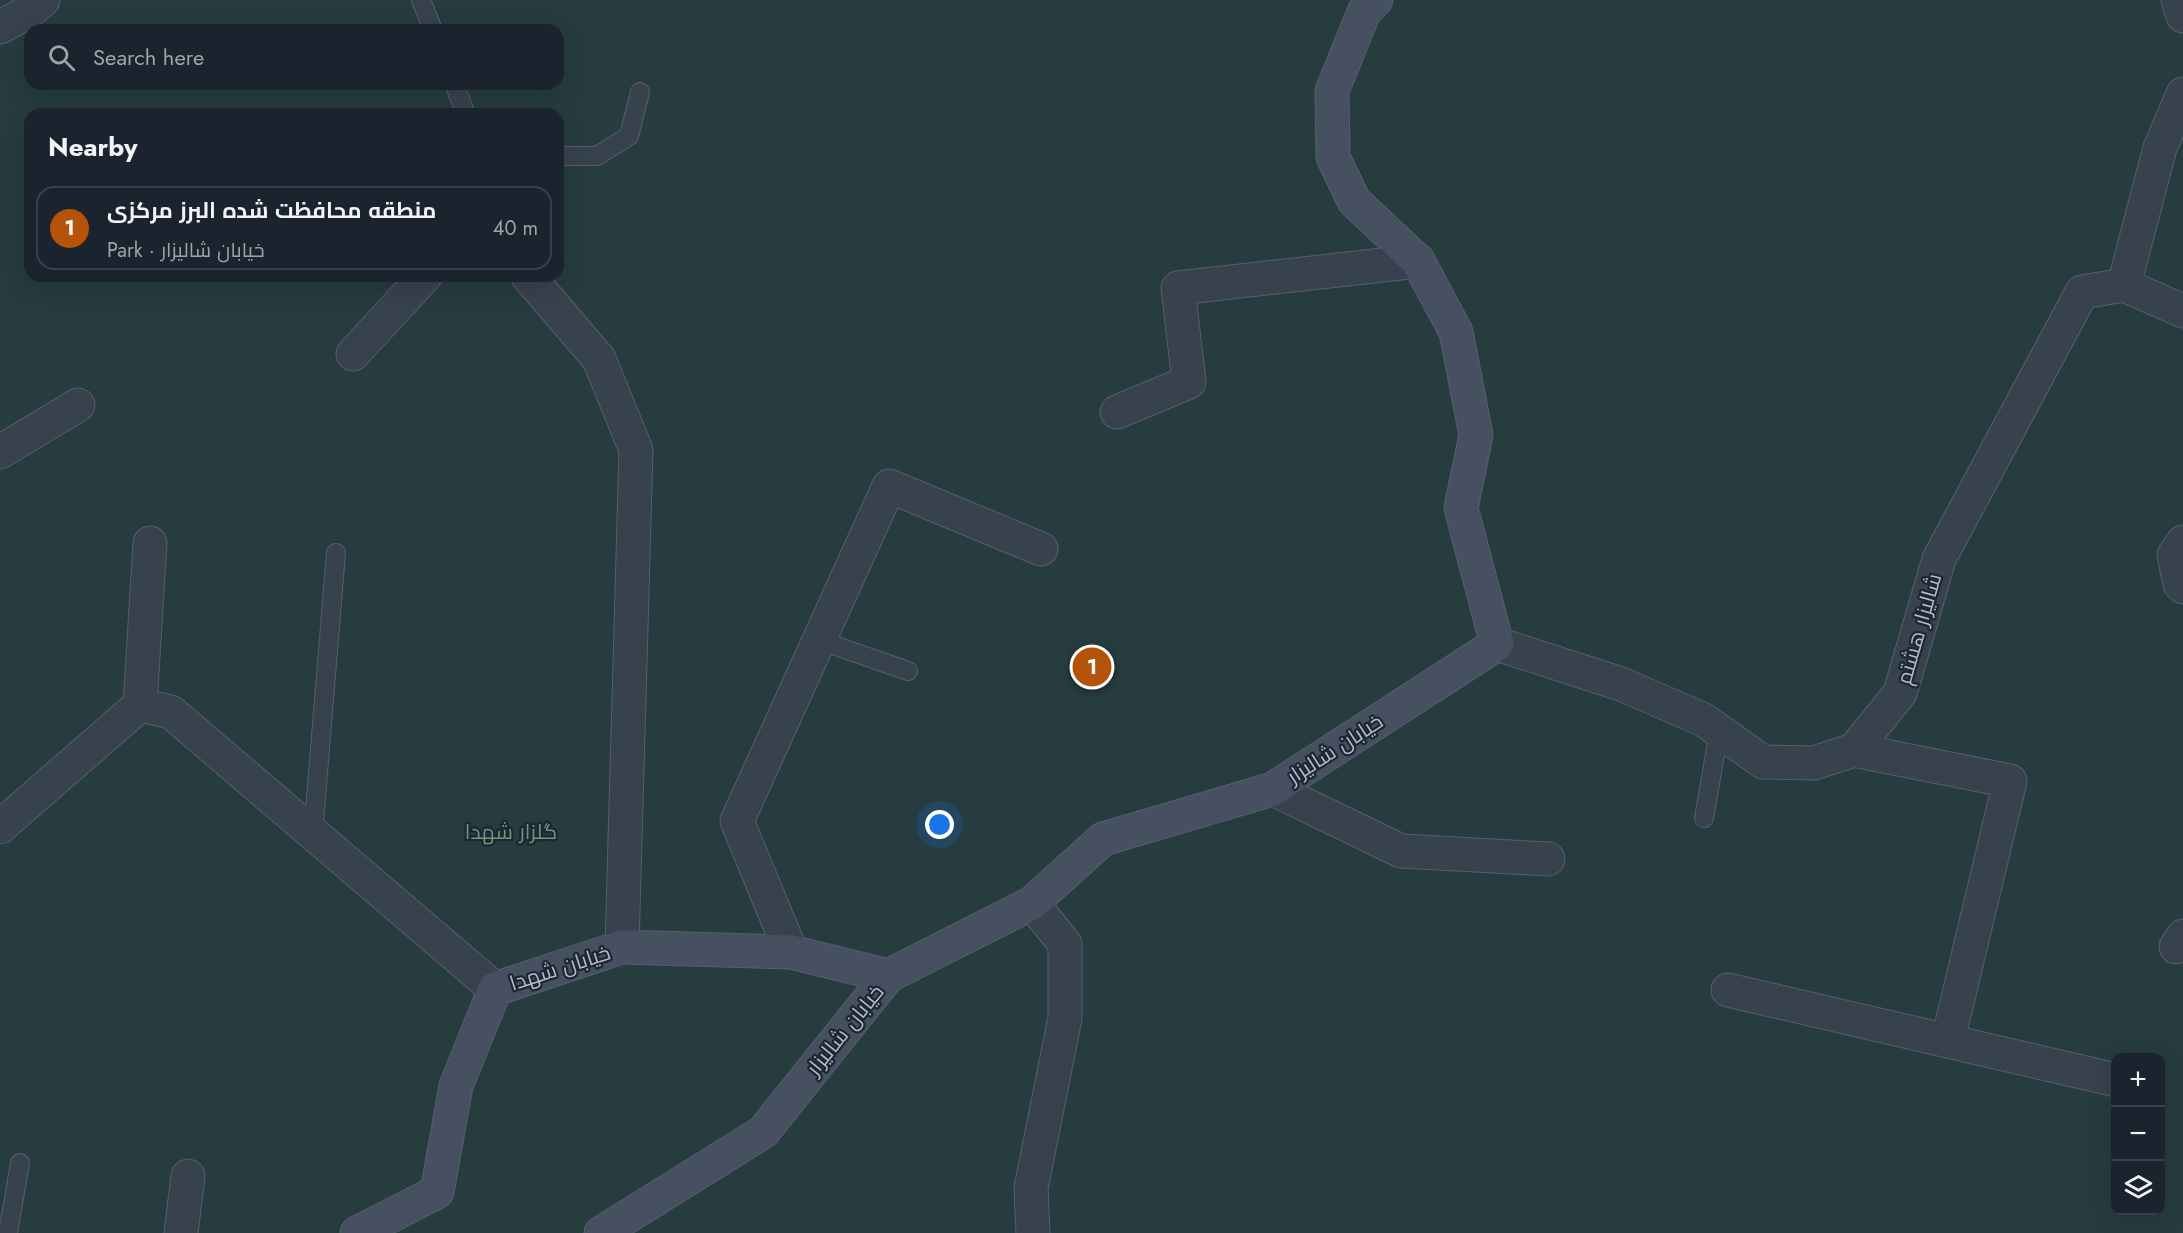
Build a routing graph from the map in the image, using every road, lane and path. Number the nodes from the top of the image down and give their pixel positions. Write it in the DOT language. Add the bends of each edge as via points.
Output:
graph roads {
  1 [pos="43,0"];
  2 [pos="421,0"];
  3 [pos="1376,0"];
  4 [pos="2178,0"];
  5 [pos="2183,16"];
  6 [pos="431,24"];
  7 [pos="0,27"];
  8 [pos="456,90"];
  9 [pos="640,92"];
  10 [pos="2183,94"];
  11 [pos="464,108"];
  12 [pos="564,156"];
  13 [pos="1418,261"];
  14 [pos="419,282"];
  15 [pos="533,282"];
  16 [pos="2124,285"];
  17 [pos="2183,311"];
  18 [pos="353,354"];
  19 [pos="78,405"];
  20 [pos="1117,412"];
  21 [pos="0,452"];
  22 [pos="2183,542"];
  23 [pos="150,543"];
  24 [pos="1041,549"];
  25 [pos="336,553"];
  26 [pos="2183,587"];
  27 [pos="819,640"];
  28 [pos="1497,644"];
  29 [pos="908,671"];
  30 [pos="140,705"];
  31 [pos="1719,731"];
  32 [pos="1854,750"];
  33 [pos="1273,789"];
  34 [pos="1704,818"];
  35 [pos="0,826"];
  36 [pos="313,834"];
  37 [pos="1548,859"];
  38 [pos="1032,903"];
  39 [pos="622,947"];
  40 [pos="791,952"];
  41 [pos="888,976"];
  42 [pos="495,989"];
  43 [pos="1728,990"];
  44 [pos="1948,1040"];
  45 [pos="2111,1079"];
  46 [pos="20,1163"];
  47 [pos="188,1176"];
  48 [pos="8,1233"];
  49 [pos="181,1233"];
  50 [pos="357,1233"];
  51 [pos="602,1233"];
  52 [pos="1033,1233"];
  1 -- 7 [label="street"];
  2 -- 6 [label="lane"];
  3 -- 13 [label="street" via="1364,12 1332,91 1333,157 1354,201"];
  4 -- 5 [label="street"];
  8 -- 11 [label="lane"];
  9 -- 12 [label="lane" via="629,136 597,156"];
  10 -- 16 [label="street" via="2160,148"];
  13 -- 20 [label="street" via="1178,288 1189,382"];
  13 -- 28 [label="street" via="1455,332 1476,435 1461,508"];
  14 -- 18 [label="street"];
  15 -- 39 [label="street" via="599,359 636,450"];
  16 -- 17 [label="street"];
  16 -- 32 [label="street, شالیزار هشتم" via="2082,292 1939,559 1900,693"];
  19 -- 21 [label="street"];
  22 -- 26 [label="street" via="2174,555"];
  23 -- 30 [label="street"];
  24 -- 27 [label="street" via="889,486"];
  25 -- 36 [label="lane"];
  27 -- 29 [label="lane"];
  27 -- 40 [label="street" via="737,820"];
  28 -- 31 [label="street" via="1621,684 1704,720"];
  28 -- 33 [label="street, خیابان شالیزار"];
  30 -- 35 [label="street"];
  30 -- 36 [label="street" via="171,712"];
  31 -- 32 [label="street" via="1763,762 1814,763"];
  31 -- 34 [label="lane"];
  32 -- 44 [label="street" via="2010,781"];
  33 -- 37 [label="street" via="1401,851"];
  33 -- 38 [label="street, خیابان شالیزار" via="1103,839"];
  36 -- 42 [label="street"];
  38 -- 41 [label="street, خیابان شالیزار"];
  38 -- 52 [label="street" via="1065,944 1065,1018 1031,1188"];
  39 -- 40 [label="street, خیابان شهدا"];
  39 -- 42 [label="street, خیابان شهدا"];
  40 -- 41 [label="street, خیابان شهدا"];
  41 -- 51 [label="street, خیابان شالیزار" via="763,1132"];
  42 -- 50 [label="street, خیابان شهدا" via="456,1086 437,1192"];
  43 -- 44 [label="street"];
  44 -- 45 [label="street"];
  46 -- 48 [label="lane"];
  47 -- 49 [label="street"];
}
